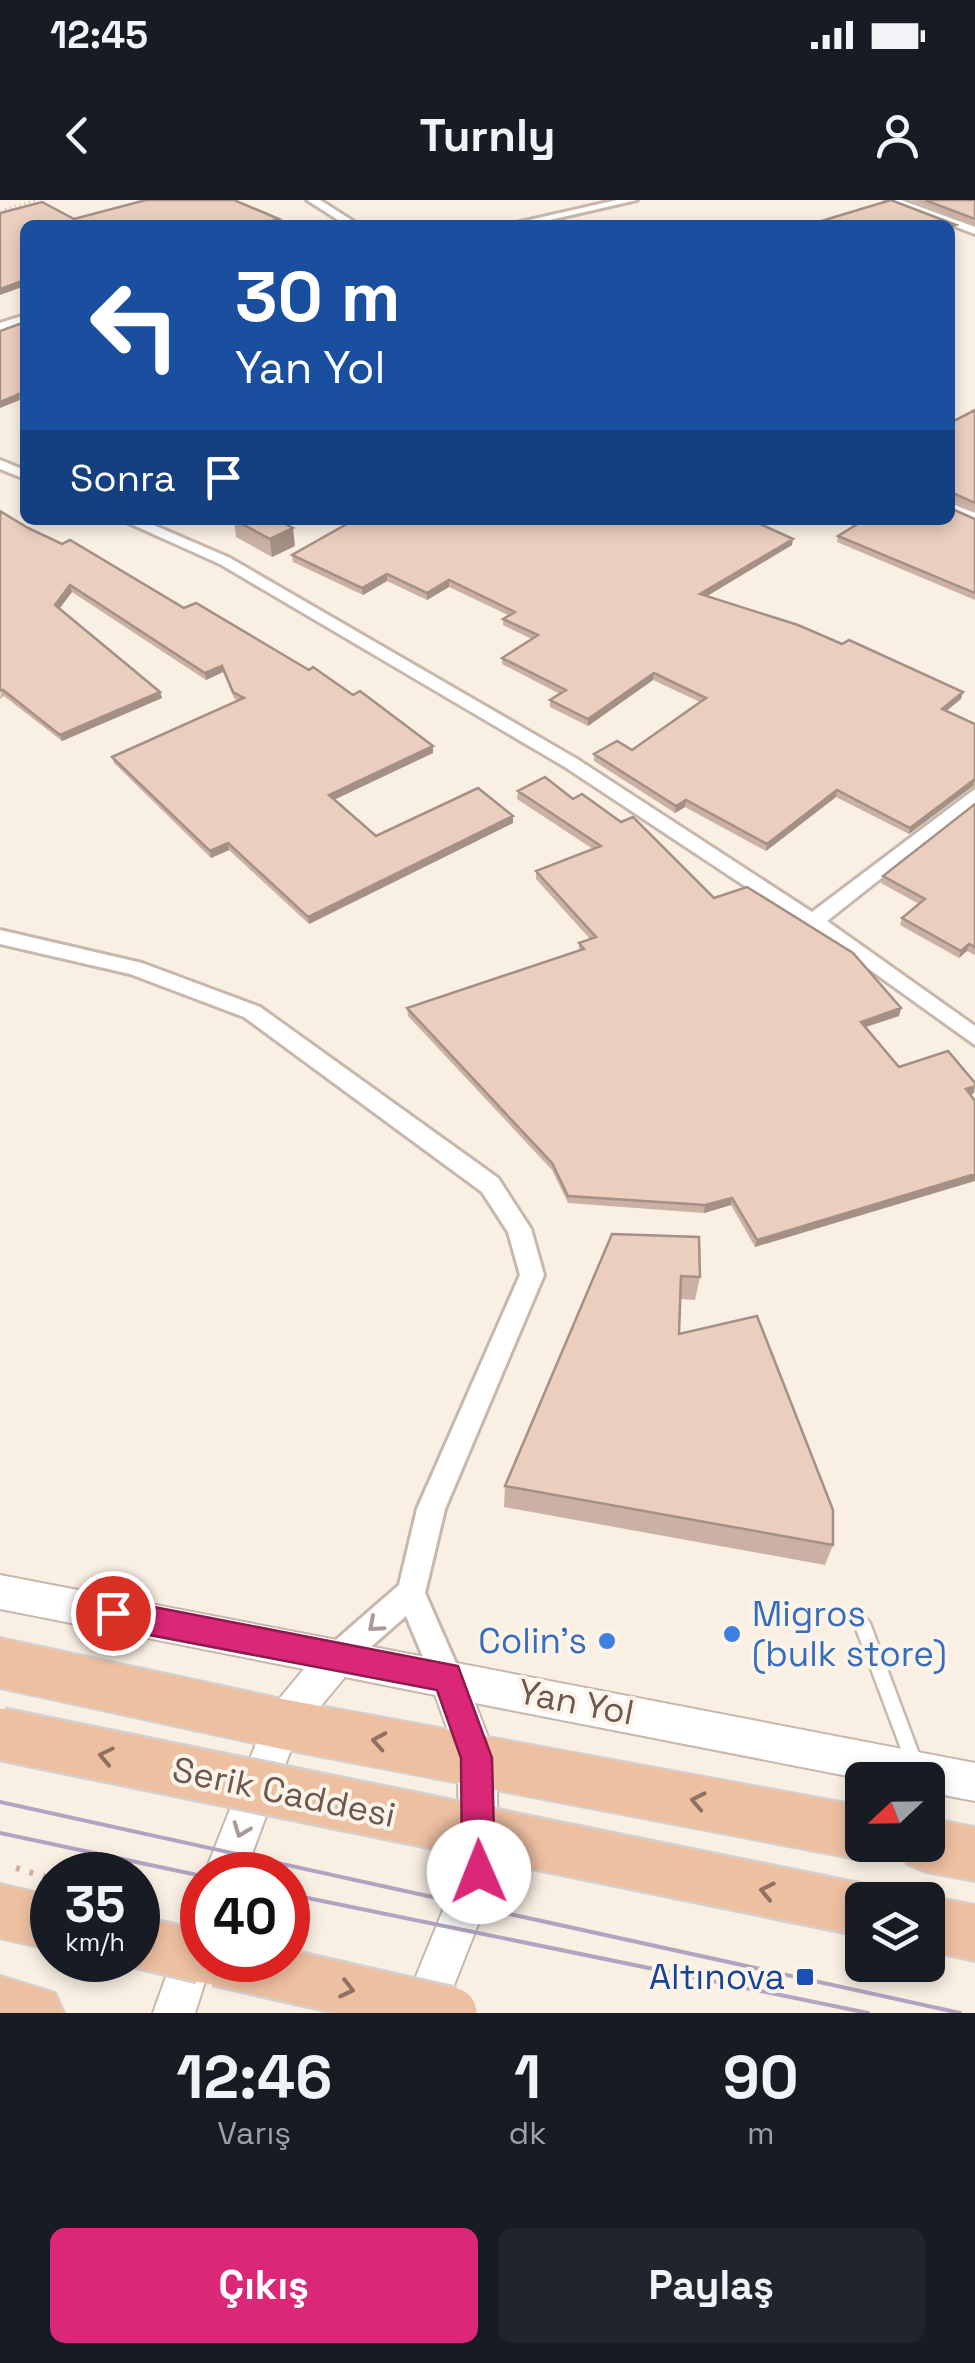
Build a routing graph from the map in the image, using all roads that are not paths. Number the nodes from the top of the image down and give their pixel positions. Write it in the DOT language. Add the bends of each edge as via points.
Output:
graph roads {
  1 [pos="312,200"];
  2 [pos="632,200"];
  3 [pos="891,200"];
  4 [pos="346,220"];
  5 [pos="536,220"];
  6 [pos="945,220"];
  7 [pos="139,525"];
  8 [pos="975,795"];
  9 [pos="813,922"];
  10 [pos="0,937"];
  11 [pos="975,1038"];
  12 [pos="0,1592"];
  13 [pos="412,1593"];
  14 [pos="862,1626"];
  15 [pos="339,1656"];
  16 [pos="0,1663"];
  17 [pos="448,1677"];
  18 [pos="282,1724"];
  19 [pos="0,1734"];
  20 [pos="477,1758"];
  21 [pos="878,1762"];
  22 [pos="915,1762"];
  23 [pos="945,1776"];
  24 [pos="975,1782"];
  25 [pos="845,1830"];
  26 [pos="945,1848"];
  27 [pos="233,1852"];
  28 [pos="975,1854"];
  29 [pos="8,1889"];
  30 [pos="30,1906"];
  31 [pos="845,1907"];
  32 [pos="945,1927"];
  33 [pos="975,1933"];
  34 [pos="310,1981"];
  35 [pos="184,1982"];
  36 [pos="0,2005"];
  37 [pos="35,2013"];
  38 [pos="174,2013"];
  39 [pos="422,2013"];
  40 [pos="451,2013"];
  1 -- 4 [label="street"];
  2 -- 5 [label="street"];
  3 -- 6 [label="street"];
  7 -- 9 [label="street" via="224,562 570,763"];
  8 -- 9 [label="street"];
  9 -- 11 [label="street"];
  10 -- 13 [label="street" via="135,968 252,1012 490,1185 519,1229 532,1275 431,1510"];
  12 -- 15 [label="street, Yan Yol"];
  13 -- 15 [label="street, one-way"];
  13 -- 17 [label="street"];
  14 -- 22 [label="lane"];
  15 -- 17 [label="street, Yan Yol"];
  15 -- 18 [label="street"];
  16 -- 18 [label="highway"];
  17 -- 20 [label="street"];
  17 -- 21 [label="street, Yan Yol"];
  20 -- 18 [label="highway, one-way"];
  18 -- 27 [label="street, one-way"];
  31 -- 19 [label="highway, Serik Caddesi, one-way, bridge"];
  25 -- 20 [label="highway, one-way"];
  20 -- 39 [label="street" via="479,1872"];
  23 -- 24 [label="street, Yan Yol"];
  26 -- 28 [label="highway"];
  29 -- 30 [label="highway"];
  32 -- 33 [label="highway"];
  34 -- 40 [label="highway, one-way, bridge"];
  35 -- 38 [label="street"];
  36 -- 37 [label="highway"];
}
